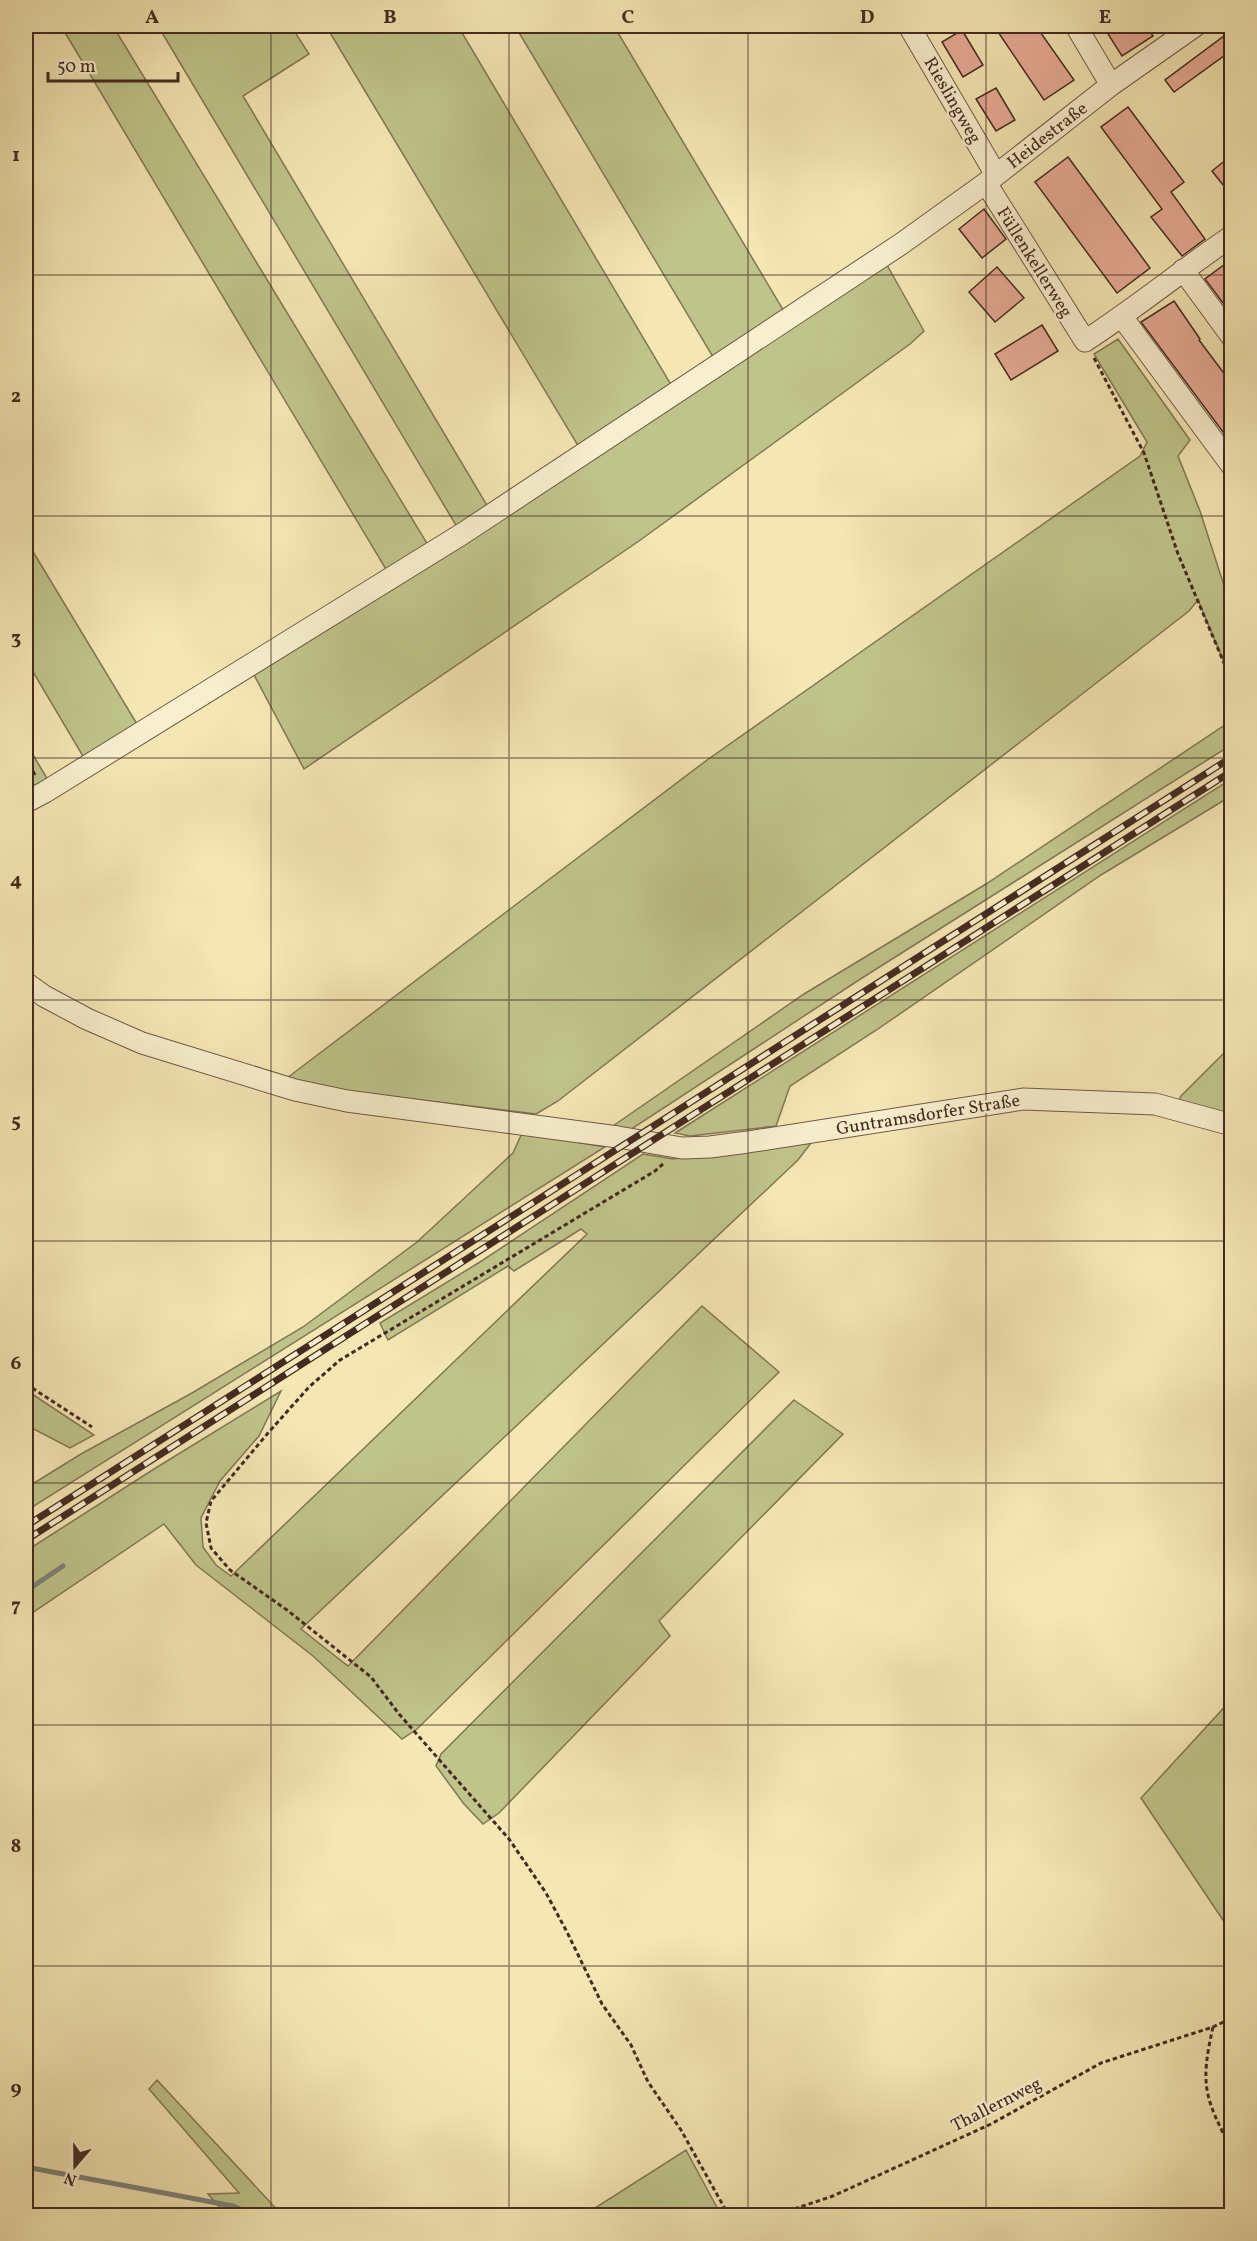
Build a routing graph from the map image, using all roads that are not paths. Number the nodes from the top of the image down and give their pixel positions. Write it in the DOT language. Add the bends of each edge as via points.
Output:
graph roads {
  1 [pos="909,26"];
  2 [pos="1076,26"];
  3 [pos="1195,26"];
  4 [pos="1111,85"];
  5 [pos="991,179"];
  6 [pos="1232,236"];
  7 [pos="1183,270"];
  8 [pos="1122,317"];
  9 [pos="1232,337"];
  10 [pos="1232,466"];
  11 [pos="26,802"];
  12 [pos="26,983"];
  13 [pos="1232,1125"];
  1 -- 5 [label="street, Rieslingweg"];
  2 -- 4 [label="street"];
  3 -- 4 [label="street, Heidestraße"];
  4 -- 5 [label="street, Heidestraße"];
  5 -- 8 [label="street, Füllenkellerweg" via="1085,340"];
  5 -- 11 [label="street, Heidestraße" via="900,244 462,534"];
  6 -- 7 [label="street"];
  7 -- 8 [label="street"];
  7 -- 9 [label="street"];
  8 -- 10 [label="street"];
  12 -- 13 [label="street, Guntramsdorfer Straße" via="87,1019 142,1043 295,1090 347,1101 682,1148 748,1142 1023,1099 1155,1104"];
}
